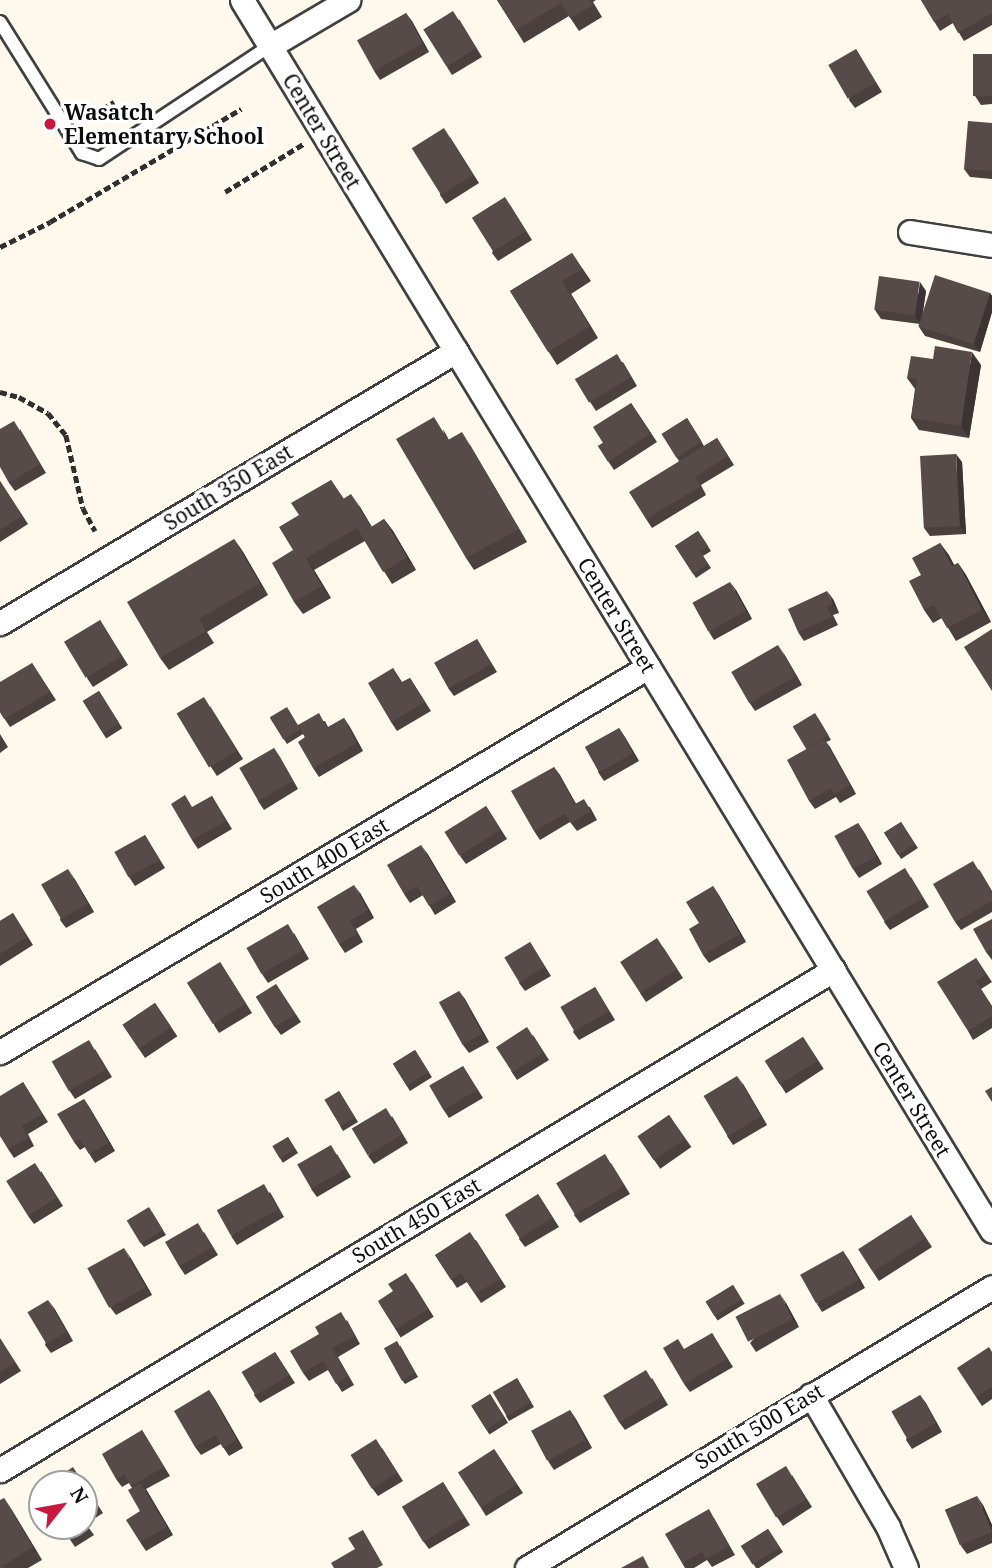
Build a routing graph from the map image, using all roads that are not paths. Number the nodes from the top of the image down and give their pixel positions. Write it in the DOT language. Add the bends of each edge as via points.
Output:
graph roads {
  1 [pos="242,0"];
  2 [pos="348,0"];
  3 [pos="0,23"];
  4 [pos="270,46"];
  5 [pos="910,232"];
  6 [pos="992,244"];
  7 [pos="456,351"];
  8 [pos="0,623"];
  9 [pos="648,667"];
  10 [pos="832,970"];
  11 [pos="0,1052"];
  12 [pos="992,1231"];
  13 [pos="992,1287"];
  14 [pos="811,1395"];
  15 [pos="0,1470"];
  16 [pos="527,1568"];
  17 [pos="906,1568"];
  1 -- 4 [label="street, Center Street"];
  2 -- 4 [label="street"];
  3 -- 4 [label="lane" via="82,153 99,159"];
  4 -- 7 [label="street, Center Street"];
  5 -- 6 [label="street"];
  7 -- 8 [label="street, South 350 East"];
  7 -- 9 [label="street, Center Street"];
  9 -- 10 [label="street, Center Street"];
  9 -- 11 [label="street, South 400 East"];
  10 -- 12 [label="street, Center Street"];
  10 -- 15 [label="street, South 450 East"];
  13 -- 14 [label="street, South 500 East"];
  14 -- 16 [label="street, South 500 East"];
  14 -- 17 [label="street" via="888,1527"];
}
